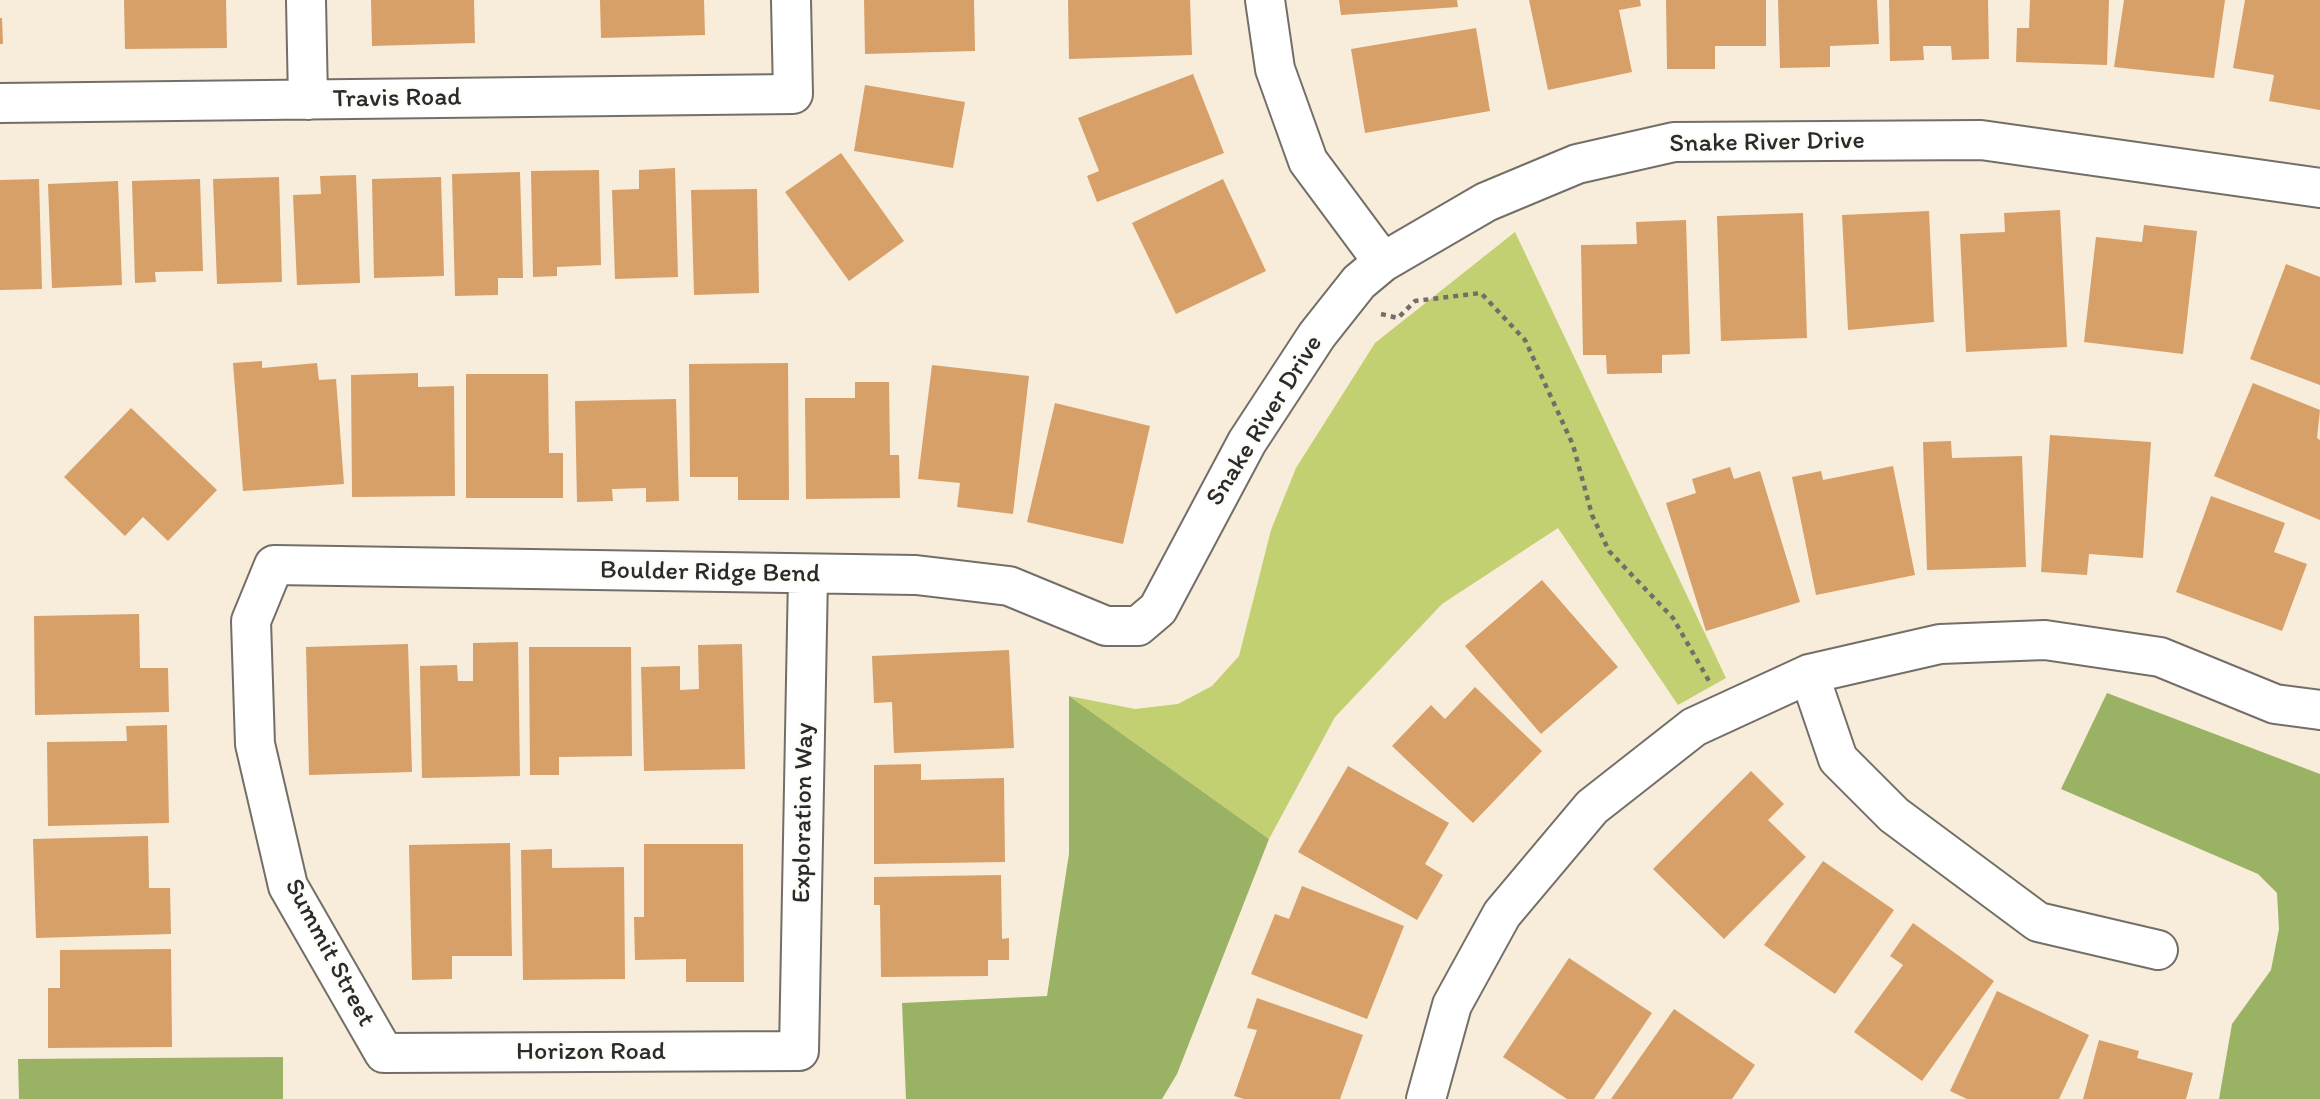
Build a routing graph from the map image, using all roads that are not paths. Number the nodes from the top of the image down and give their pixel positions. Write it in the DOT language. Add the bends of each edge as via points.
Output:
graph roads {
  1 [pos="306,0"];
  2 [pos="791,0"];
  3 [pos="1265,0"];
  4 [pos="308,100"];
  5 [pos="0,103"];
  6 [pos="2320,188"];
  7 [pos="1371,272"];
  8 [pos="274,565"];
  9 [pos="808,575"];
  10 [pos="1138,626"];
  11 [pos="1809,674"];
  12 [pos="2320,710"];
  13 [pos="2158,950"];
  14 [pos="799,1051"];
  15 [pos="384,1053"];
  16 [pos="1426,1099"];
  1 -- 4 [label="street"];
  2 -- 4 [label="street, Travis Road" via="793,94"];
  3 -- 7 [label="street" via="1275,69 1308,161"];
  4 -- 5 [label="street, Travis Road"];
  6 -- 7 [label="street, Snake River Drive" via="1981,140 1674,142 1577,164 1486,202"];
  7 -- 10 [label="street, Snake River Drive" via="1317,335 1247,442 1158,609"];
  8 -- 9 [label="street, Boulder Ridge Bend"];
  8 -- 15 [label="street, Summit Street" via="251,621 254,744 288,886"];
  9 -- 10 [label="street, Boulder Ridge Bend" via="916,575 1009,586 1107,626"];
  9 -- 14 [label="street, Exploration Way"];
  11 -- 12 [label="street" via="1940,644 2045,640 2160,657 2276,704"];
  11 -- 13 [label="street" via="1839,759 1894,815 2038,922"];
  11 -- 16 [label="street" via="1695,727 1592,807 1502,914 1452,1005"];
  14 -- 15 [label="street, Horizon Road"];
}
